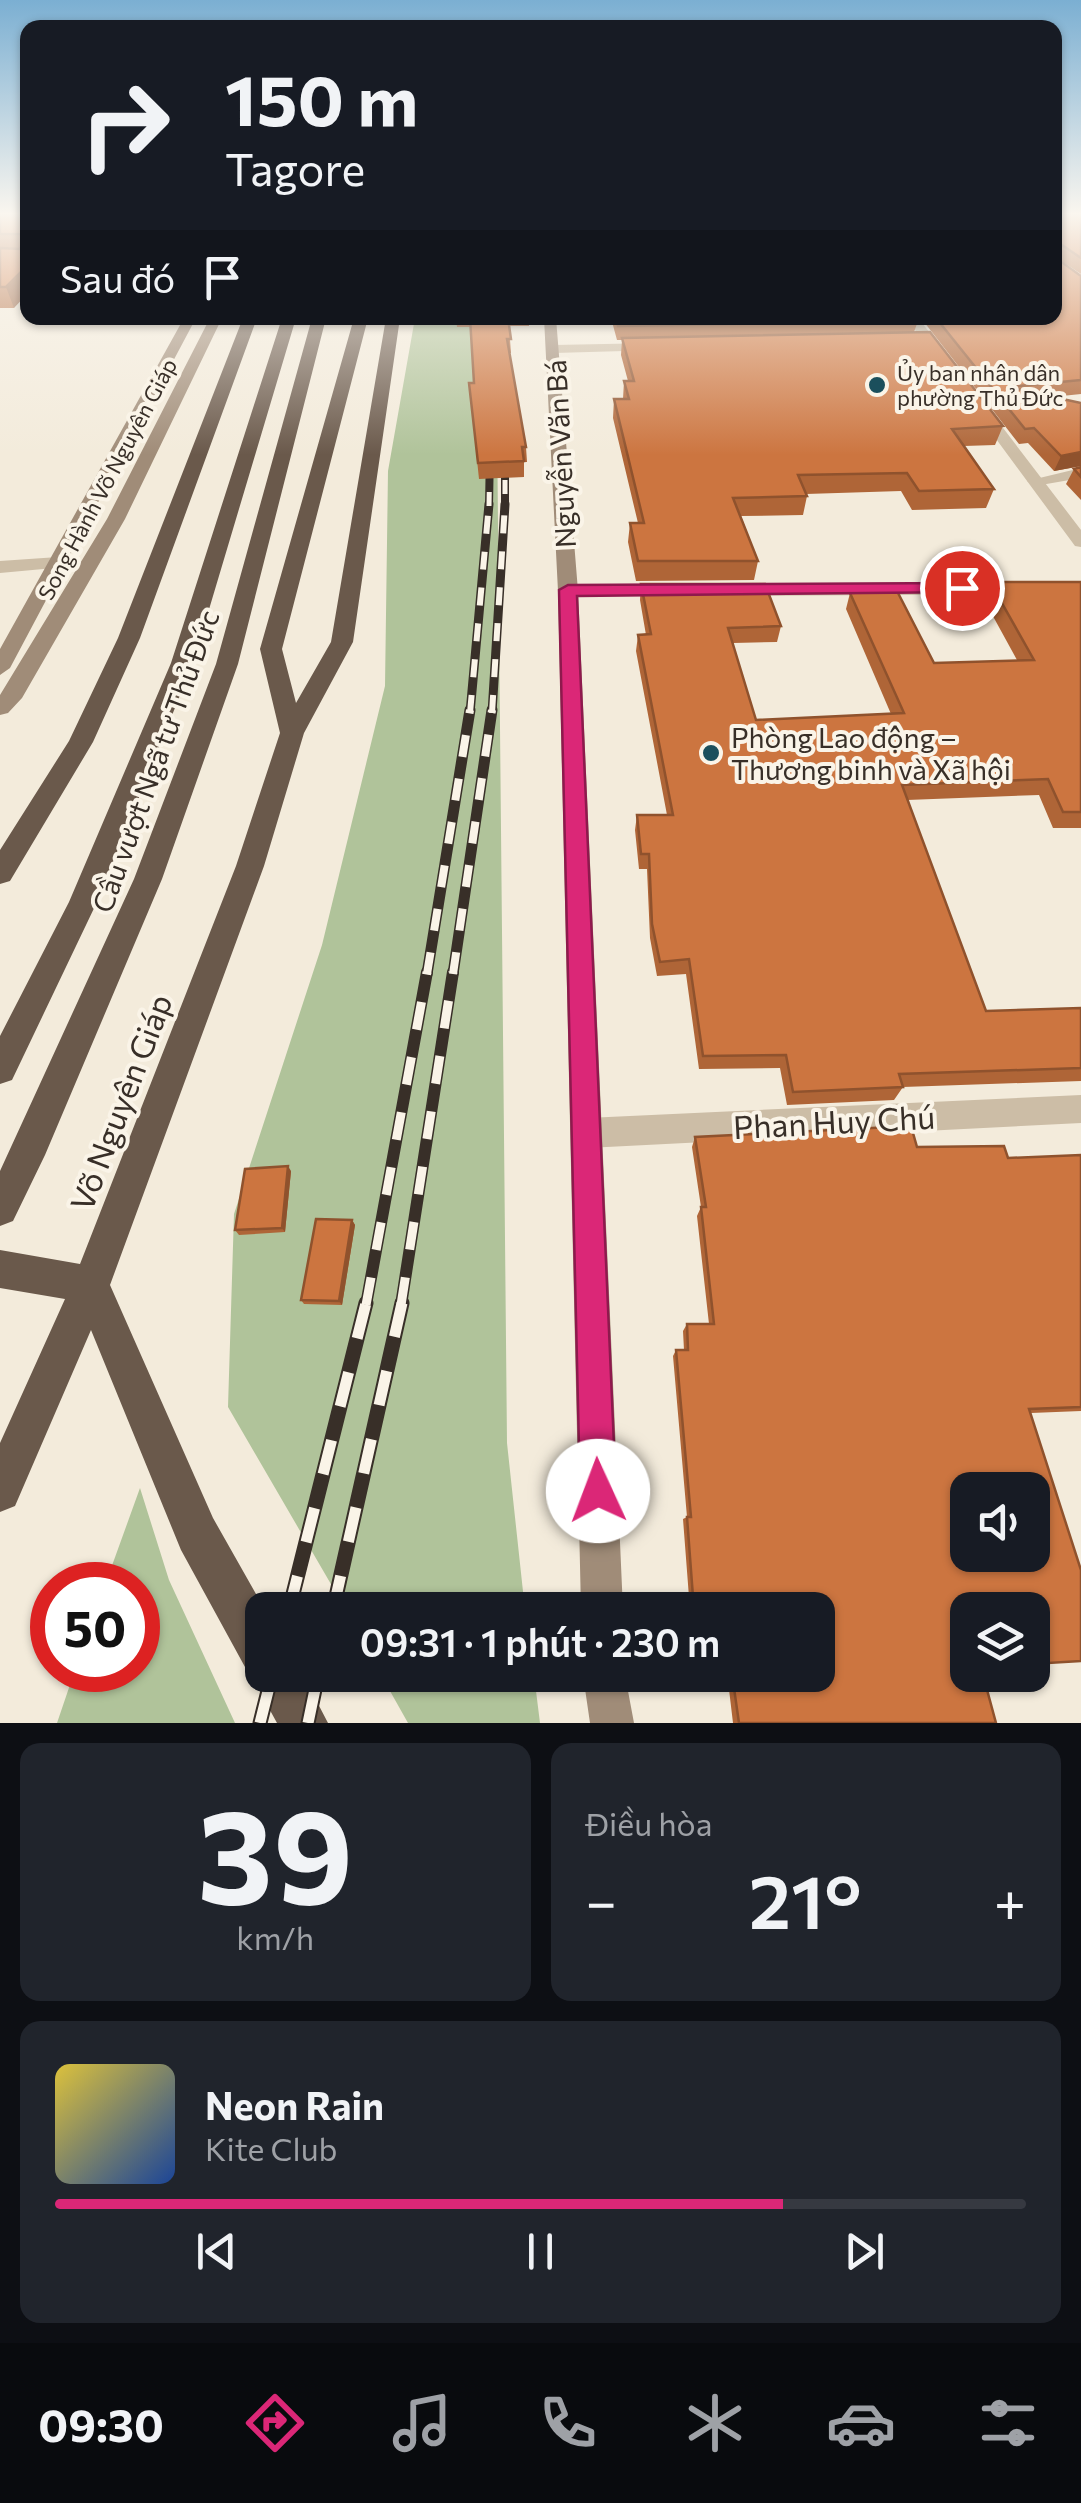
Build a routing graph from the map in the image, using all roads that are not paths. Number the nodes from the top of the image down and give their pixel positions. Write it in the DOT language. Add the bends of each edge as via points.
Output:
graph roads {
  1 [pos="186,325"];
  2 [pos="213,325"];
  3 [pos="247,325"];
  4 [pos="287,325"];
  5 [pos="317,325"];
  6 [pos="359,325"];
  7 [pos="391,325"];
  8 [pos="551,325"];
  9 [pos="917,325"];
  10 [pos="910,342"];
  11 [pos="930,342"];
  12 [pos="673,347"];
  13 [pos="554,349"];
  14 [pos="954,373"];
  15 [pos="965,388"];
  16 [pos="1081,473"];
  17 [pos="1035,481"];
  18 [pos="1081,542"];
  19 [pos="58,563"];
  20 [pos="0,566"];
  21 [pos="1081,588"];
  22 [pos="568,590"];
  23 [pos="0,668"];
  24 [pos="0,708"];
  25 [pos="292,733"];
  26 [pos="0,873"];
  27 [pos="0,1069"];
  28 [pos="1081,1110"];
  29 [pos="586,1134"];
  30 [pos="0,1208"];
  31 [pos="0,1269"];
  32 [pos="92,1285"];
  33 [pos="0,1491"];
  34 [pos="601,1592"];
  35 [pos="245,1620"];
  36 [pos="286,1692"];
  37 [pos="607,1692"];
  38 [pos="304,1723"];
  39 [pos="612,1723"];
  1 -- 19 [label="main road, Song Hành Võ Nguyên Giáp"];
  2 -- 24 [label="main road, Song Hành Võ Nguyên Giáp" via="116,520"];
  3 -- 26 [label="highway" via="129,638 82,742"];
  4 -- 27 [label="highway, Cầu vượt Ngã tư Thủ Đức" via="182,664 82,902"];
  5 -- 30 [label="highway, Cầu vượt Ngã tư Thủ Đức" via="227,664 148,878"];
  6 -- 25 [label="highway" via="270,649"];
  7 -- 25 [label="highway, Võ Nguyên Giáp" via="342,642"];
  8 -- 13 [label="main road, Nguyễn Văn Bá"];
  9 -- 11 [label="street"];
  10 -- 11 [label="street"];
  11 -- 14 [label="street"];
  12 -- 13 [label="street"];
  13 -- 22 [label="main road, Nguyễn Văn Bá"];
  15 -- 17 [label="street"];
  16 -- 17 [label="street"];
  17 -- 18 [label="street"];
  19 -- 20 [label="street"];
  19 -- 23 [label="main road, Song Hành Võ Nguyên Giáp"];
  21 -- 22 [label="street"];
  22 -- 29 [label="main road, Nguyễn Văn Bá"];
  25 -- 32 [label="highway, Võ Nguyên Giáp" via="250,866"];
  28 -- 29 [label="street, Phan Huy Chú"];
  29 -- 34 [label="main road, Nguyễn Văn Bá"];
  31 -- 32 [label="highway"];
  32 -- 33 [label="highway, Võ Nguyên Giáp"];
  32 -- 35 [label="highway" via="197,1534"];
  36 -- 38 [label="highway"];
  37 -- 39 [label="main road"];
}
